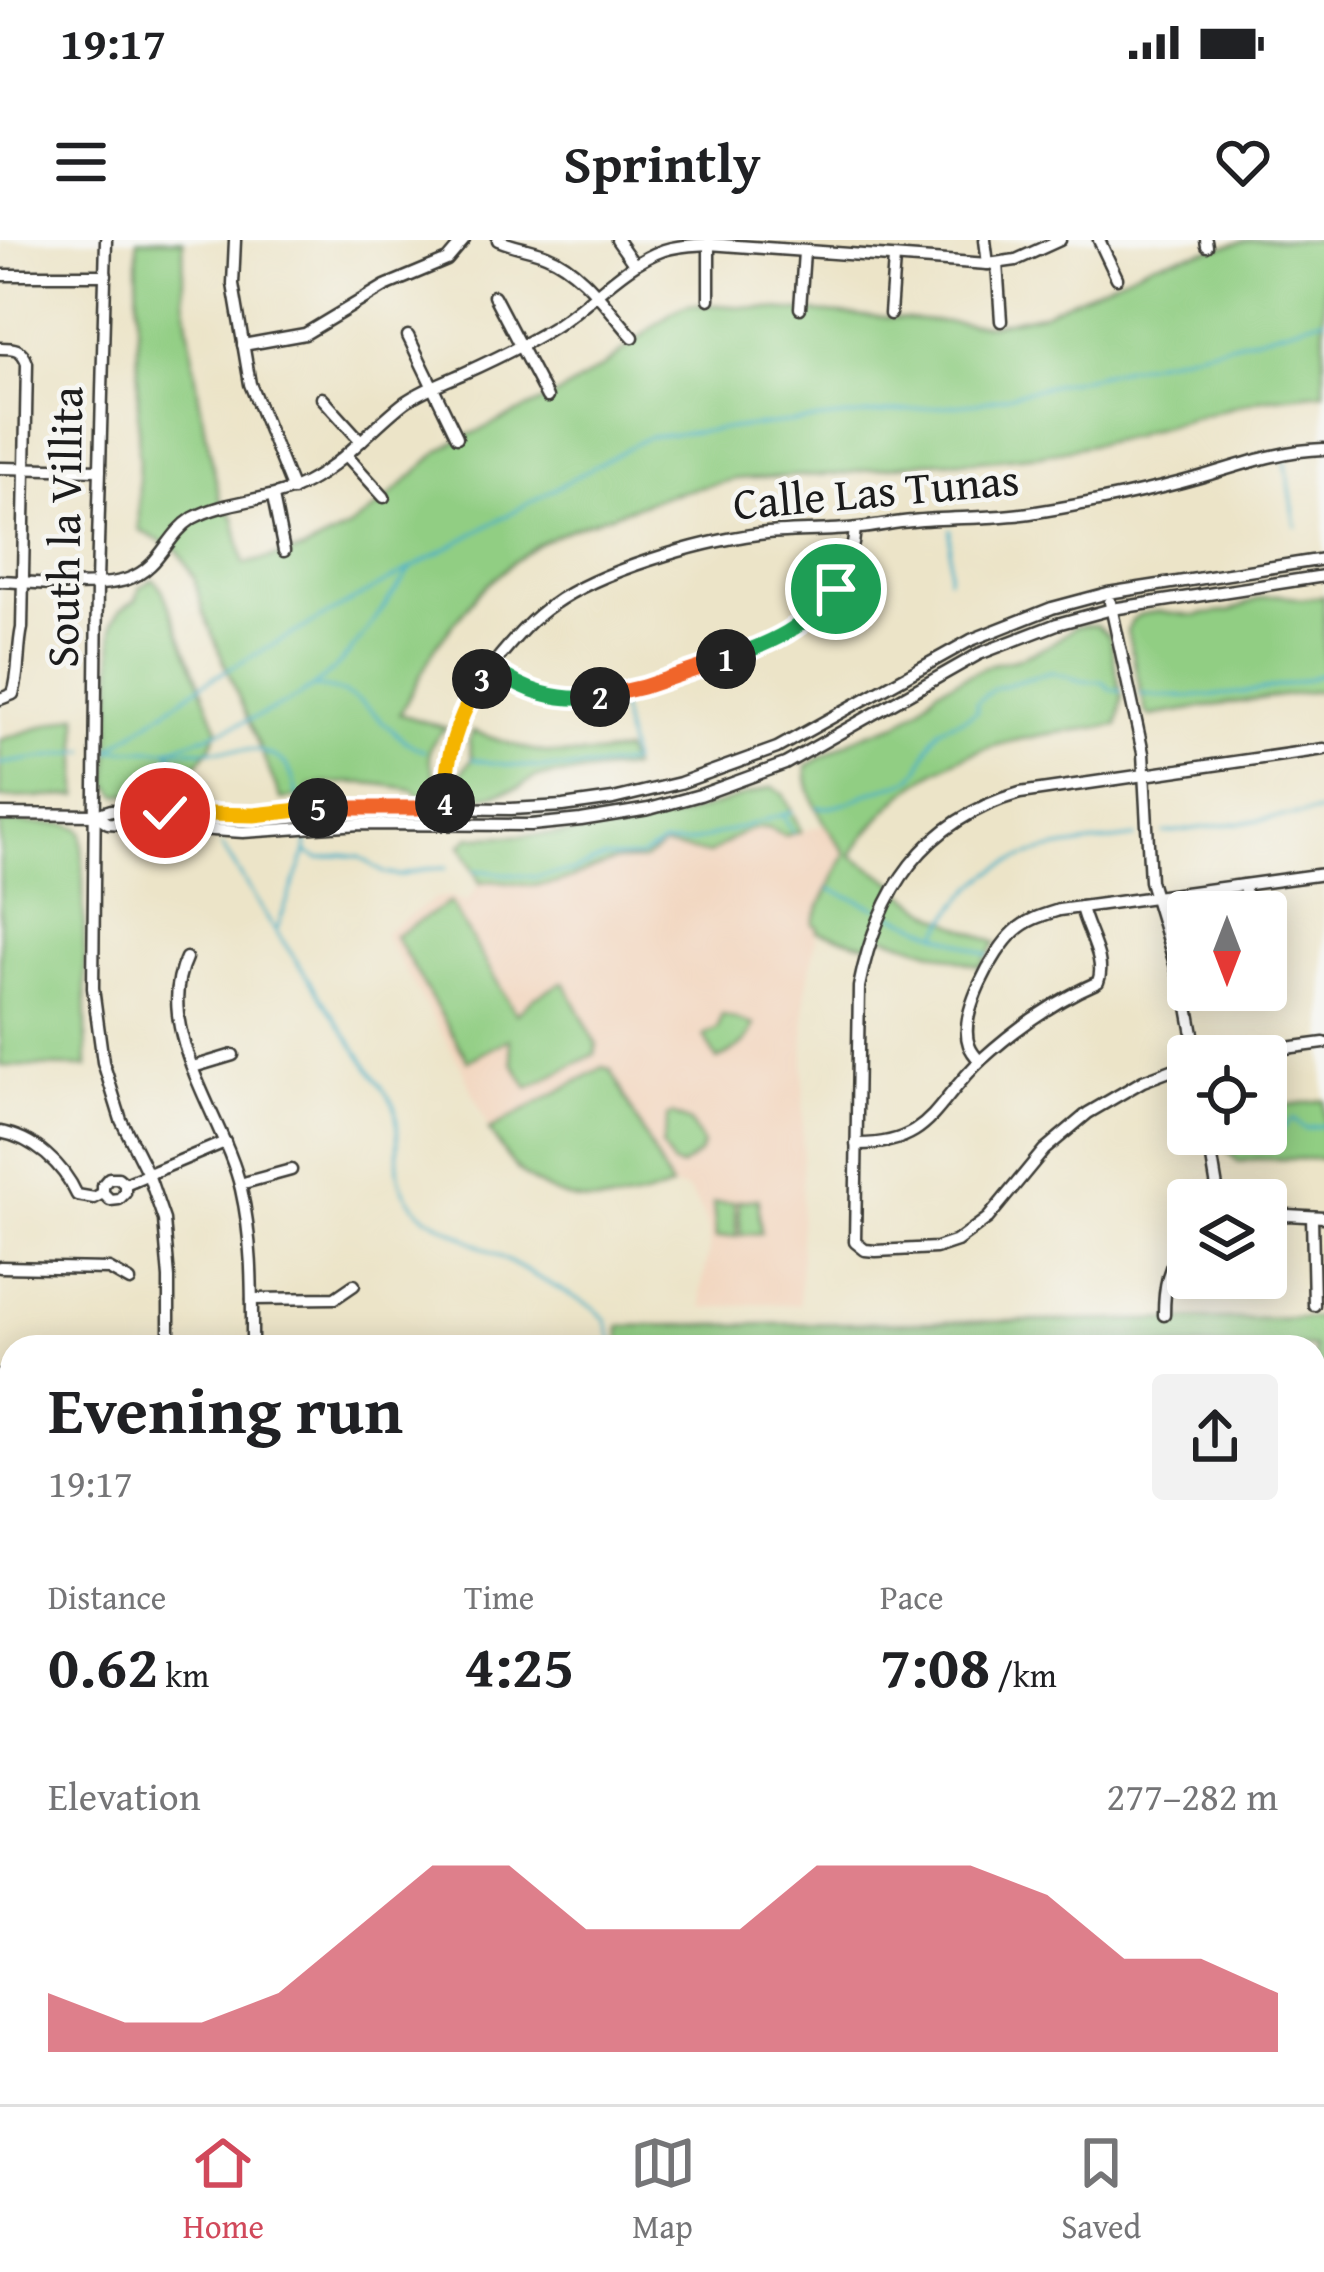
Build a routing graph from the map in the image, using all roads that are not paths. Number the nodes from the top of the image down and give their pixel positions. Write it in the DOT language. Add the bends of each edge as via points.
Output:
graph roads {
  1 [pos="106,240"];
  2 [pos="236,240"];
  3 [pos="464,240"];
  4 [pos="498,240"];
  5 [pos="617,240"];
  6 [pos="888,240"];
  7 [pos="985,240"];
  8 [pos="1060,240"];
  9 [pos="1099,240"];
  10 [pos="709,242"];
  11 [pos="801,248"];
  12 [pos="891,258"];
  13 [pos="634,264"];
  14 [pos="992,264"];
  15 [pos="0,275"];
  16 [pos="106,275"];
  17 [pos="1117,278"];
  18 [pos="494,296"];
  19 [pos="597,296"];
  20 [pos="709,299"];
  21 [pos="800,308"];
  22 [pos="890,314"];
  23 [pos="1001,321"];
  24 [pos="408,336"];
  25 [pos="632,337"];
  26 [pos="242,345"];
  27 [pos="521,347"];
  28 [pos="0,348"];
  29 [pos="434,387"];
  30 [pos="548,397"];
  31 [pos="322,398"];
  32 [pos="457,437"];
  33 [pos="361,441"];
  34 [pos="1324,449"];
  35 [pos="346,455"];
  36 [pos="0,467"];
  37 [pos="25,468"];
  38 [pos="100,470"];
  39 [pos="293,490"];
  40 [pos="273,497"];
  41 [pos="384,497"];
  42 [pos="855,529"];
  43 [pos="284,551"];
  44 [pos="1324,559"];
  45 [pos="1324,576"];
  46 [pos="0,581"];
  47 [pos="23,582"];
  48 [pos="97,583"];
  49 [pos="1108,593"];
  50 [pos="1112,608"];
  51 [pos="491,667"];
  52 [pos="6,697"];
  53 [pos="1324,748"];
  54 [pos="1144,775"];
  55 [pos="445,808"];
  56 [pos="0,814"];
  57 [pos="96,815"];
  58 [pos="447,825"];
  59 [pos="1324,874"];
  60 [pos="1244,885"];
  61 [pos="1245,891"];
  62 [pos="1154,898"];
  63 [pos="1081,907"];
  64 [pos="186,958"];
  65 [pos="1193,1035"];
  66 [pos="1324,1042"];
  67 [pos="1287,1047"];
  68 [pos="232,1055"];
  69 [pos="980,1061"];
  70 [pos="193,1067"];
  71 [pos="1167,1072"];
  72 [pos="0,1132"];
  73 [pos="225,1142"];
  74 [pos="856,1144"];
  75 [pos="291,1169"];
  76 [pos="148,1174"];
  77 [pos="240,1184"];
  78 [pos="1287,1215"];
  79 [pos="1318,1217"];
  80 [pos="0,1267"];
  81 [pos="1167,1278"];
  82 [pos="130,1280"];
  83 [pos="354,1285"];
  84 [pos="252,1299"];
  85 [pos="1314,1305"];
  86 [pos="1164,1316"];
  87 [pos="169,1335"];
  88 [pos="252,1335"];
  1 -- 16 [label="street, South la Villita"];
  2 -- 26 [label="street"];
  3 -- 26 [label="street" via="446,260 305,334"];
  4 -- 19 [label="street" via="565,265"];
  5 -- 13 [label="street"];
  6 -- 12 [label="street"];
  7 -- 14 [label="street"];
  8 -- 14 [label="street"];
  9 -- 17 [label="street"];
  10 -- 11 [label="street"];
  10 -- 13 [label="street"];
  10 -- 20 [label="street"];
  11 -- 12 [label="street"];
  11 -- 21 [label="street"];
  12 -- 14 [label="street"];
  12 -- 22 [label="street"];
  13 -- 19 [label="street"];
  14 -- 23 [label="street"];
  15 -- 16 [label="street"];
  16 -- 38 [label="street, South la Villita"];
  18 -- 27 [label="street"];
  19 -- 25 [label="street"];
  19 -- 27 [label="street"];
  24 -- 29 [label="street"];
  26 -- 39 [label="street"];
  27 -- 29 [label="street"];
  27 -- 30 [label="street"];
  28 -- 37 [label="street" via="16,349 27,363"];
  29 -- 32 [label="street"];
  29 -- 33 [label="street"];
  31 -- 33 [label="street"];
  33 -- 35 [label="street"];
  34 -- 42 [label="street, Calle Las Tunas" via="1075,506"];
  35 -- 39 [label="street"];
  35 -- 41 [label="street"];
  36 -- 37 [label="street"];
  37 -- 38 [label="street"];
  37 -- 47 [label="street"];
  38 -- 48 [label="street, South la Villita"];
  39 -- 40 [label="street"];
  40 -- 43 [label="street"];
  40 -- 48 [label="street" via="200,515 142,573"];
  42 -- 51 [label="street, Calle Las Tunas" via="716,542 593,582 536,617"];
  42 -- 51 [label="street" via="850,562 825,603 768,644 591,698 532,692"];
  44 -- 49 [label="street"];
  45 -- 50 [label="street"];
  46 -- 47 [label="street"];
  47 -- 48 [label="street"];
  47 -- 52 [label="street"];
  48 -- 57 [label="street, South la Villita"];
  49 -- 50 [label="street"];
  49 -- 55 [label="street" via="971,640 815,729 716,772 579,804"];
  50 -- 54 [label="street"];
  50 -- 58 [label="street" via="979,654 806,753 700,795 581,820"];
  51 -- 55 [label="street, Calle Las Tunas" via="455,731"];
  53 -- 54 [label="street"];
  54 -- 62 [label="street"];
  54 -- 74 [label="street" via="996,800 943,830 912,861 881,913 859,987"];
  55 -- 57 [label="street"];
  55 -- 58 [label="street, Calle Las Tunas"];
  56 -- 57 [label="street"];
  57 -- 58 [label="street" via="108,823 215,831"];
  57 -- 76 [label="street, South la Villita" via="95,1006 121,1120"];
  59 -- 60 [label="street"];
  60 -- 61 [label="street"];
  60 -- 62 [label="street"];
  62 -- 63 [label="street"];
  62 -- 65 [label="street"];
  63 -- 69 [label="street" via="1038,916 1006,940 968,1022"];
  63 -- 69 [label="street" via="1101,978"];
  64 -- 70 [label="street" via="177,994"];
  66 -- 67 [label="street"];
  68 -- 70 [label="street"];
  69 -- 74 [label="street" via="915,1132"];
  70 -- 73 [label="street"];
  71 -- 74 [label="street" via="1088,1113 1044,1150 988,1218 936,1248 876,1251 855,1242"];
  72 -- 76 [label="street" via="32,1143 77,1195 94,1198 109,1178 124,1184"];
  73 -- 76 [label="street"];
  73 -- 77 [label="street"];
  75 -- 77 [label="street"];
  76 -- 87 [label="street, South la Villita" via="164,1220"];
  77 -- 84 [label="street"];
  78 -- 79 [label="street"];
  79 -- 85 [label="street"];
  80 -- 82 [label="street" via="109,1268"];
  81 -- 86 [label="street"];
  83 -- 84 [label="street" via="335,1298"];
  84 -- 88 [label="street"];
}
